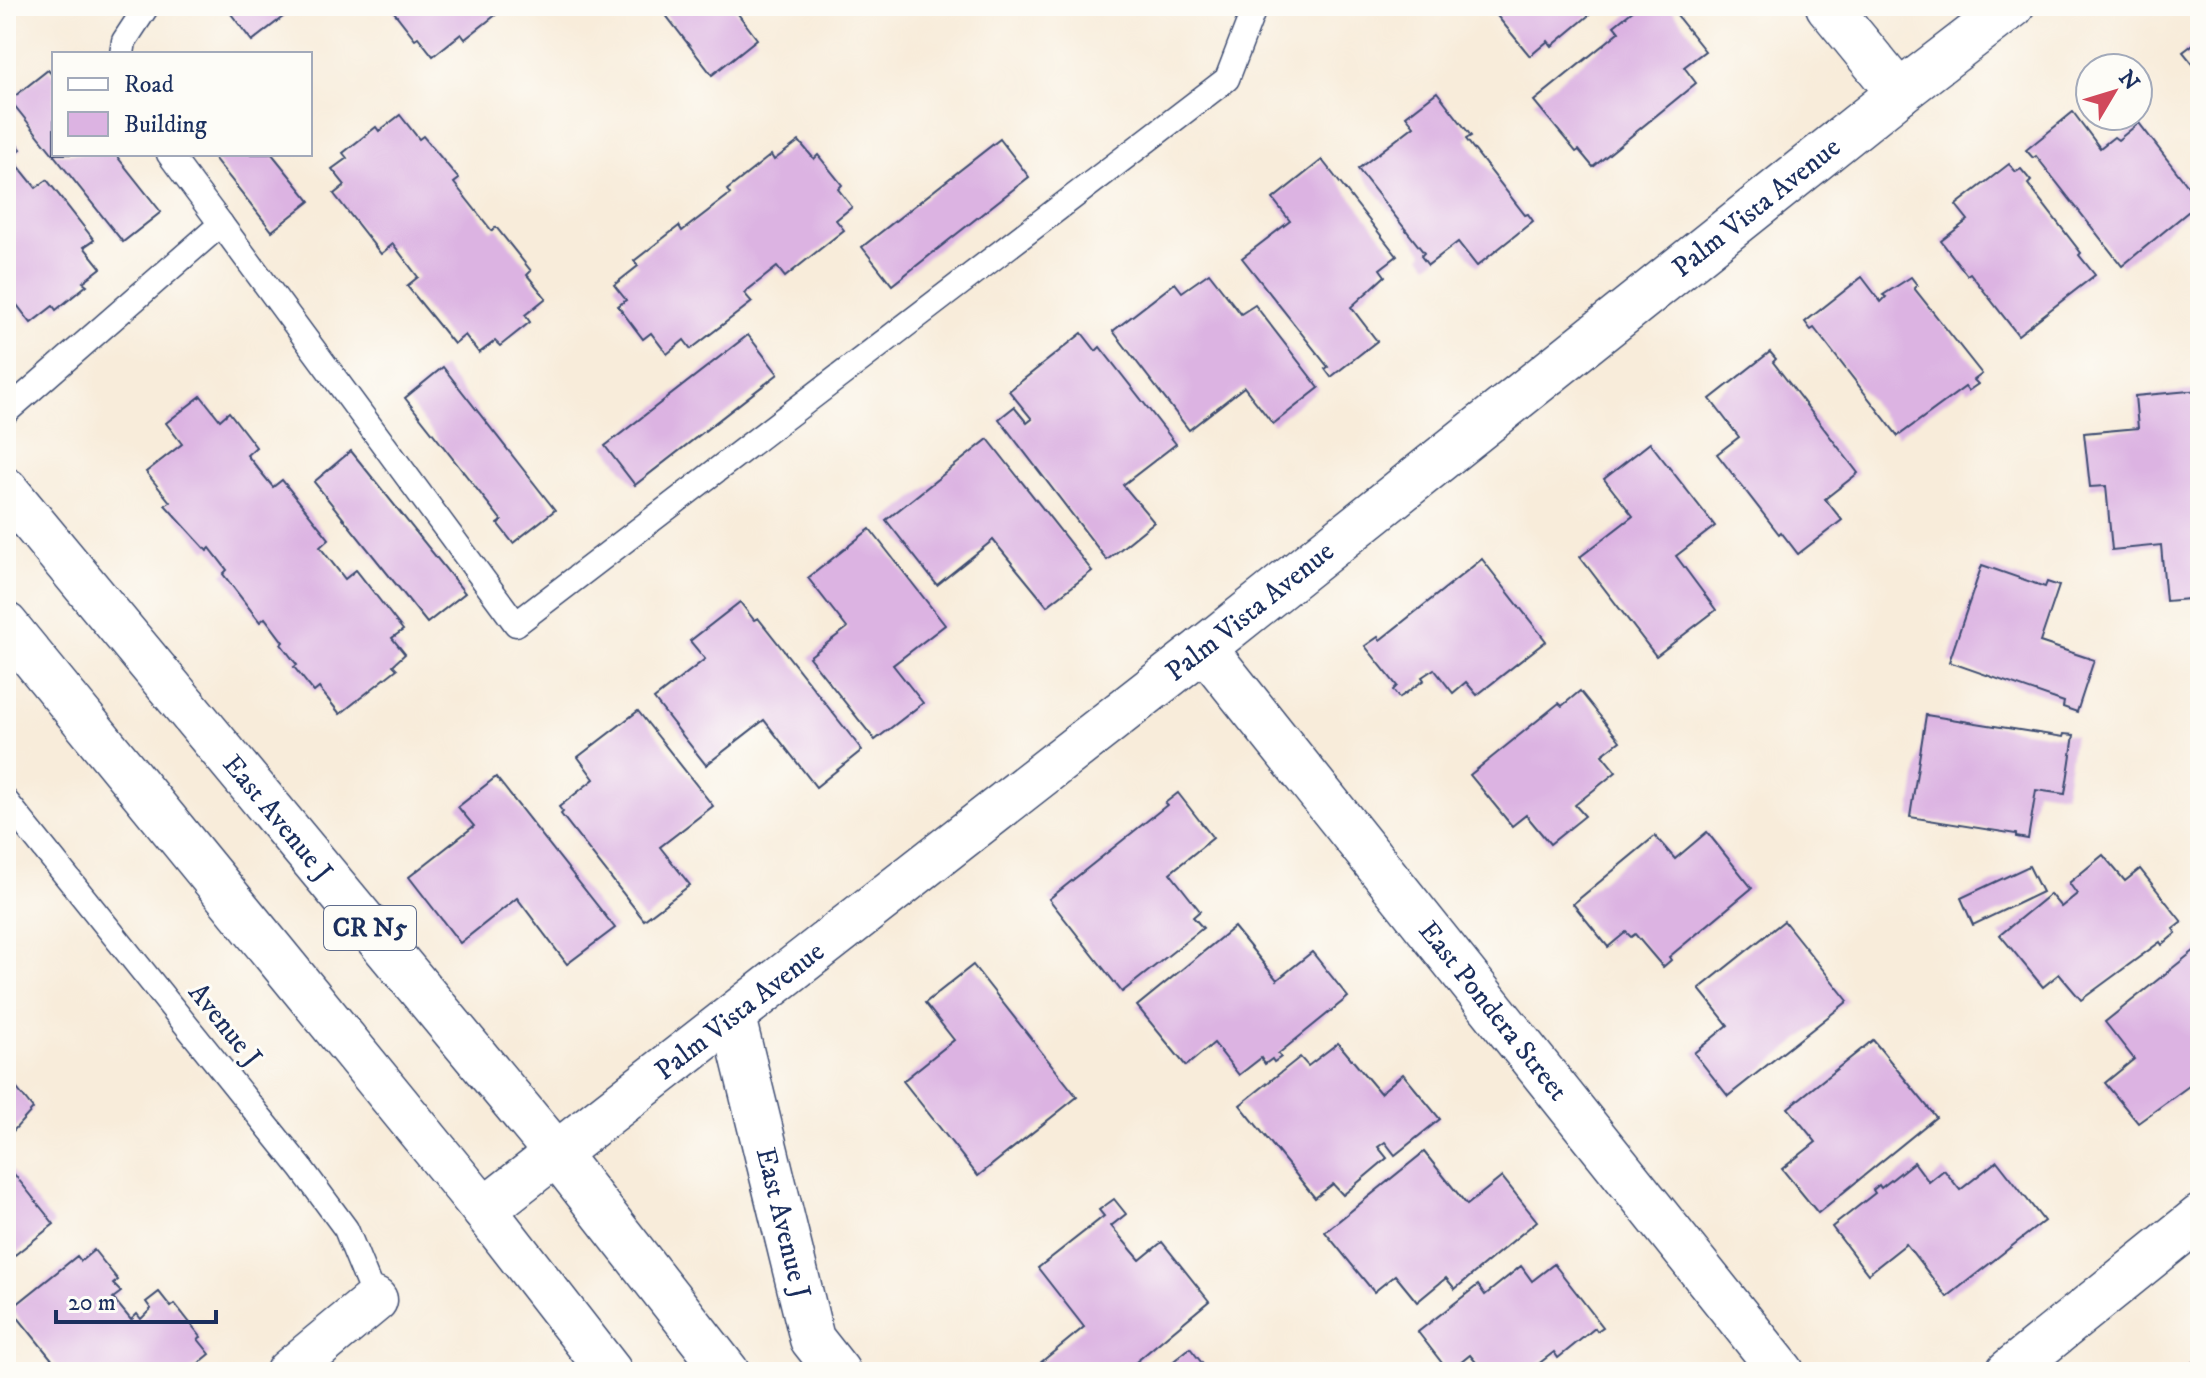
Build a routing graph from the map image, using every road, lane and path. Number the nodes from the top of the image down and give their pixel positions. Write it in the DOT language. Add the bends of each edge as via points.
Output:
graph roads {
  1 [pos="147,6"];
  2 [pos="1255,6"];
  3 [pos="1828,6"];
  4 [pos="2012,6"];
  5 [pos="122,52"];
  6 [pos="1899,93"];
  7 [pos="170,156"];
  8 [pos="221,224"];
  9 [pos="6,412"];
  10 [pos="6,490"];
  11 [pos="6,625"];
  12 [pos="1204,648"];
  13 [pos="6,801"];
  14 [pos="733,1017"];
  15 [pos="556,1153"];
  16 [pos="484,1210"];
  17 [pos="2200,1217"];
  18 [pos="375,1300"];
  19 [pos="288,1372"];
  20 [pos="610,1372"];
  21 [pos="727,1372"];
  22 [pos="838,1372"];
  23 [pos="1782,1372"];
  24 [pos="2008,1372"];
  1 -- 5 [label="lane"];
  2 -- 8 [label="lane" via="1227,79 516,624"];
  3 -- 6 [label="street"];
  4 -- 6 [label="street, Palm Vista Avenue"];
  6 -- 12 [label="street, Palm Vista Avenue"];
  7 -- 8 [label="lane"];
  8 -- 9 [label="lane"];
  10 -- 15 [label="street, East Avenue J / CR N5"];
  11 -- 16 [label="street, CR N5"];
  12 -- 14 [label="street, Palm Vista Avenue"];
  12 -- 23 [label="street, East Pondera Street"];
  13 -- 18 [label="lane, Avenue J" via="301,1168 346,1229"];
  14 -- 15 [label="street, Palm Vista Avenue"];
  14 -- 22 [label="street, East Avenue J" via="812,1339"];
  15 -- 16 [label="street, Palm Vista Avenue"];
  15 -- 21 [label="street, East Avenue J / CR N5"];
  16 -- 20 [label="street, CR N5"];
  17 -- 24 [label="street"];
  18 -- 19 [label="street"];
}
